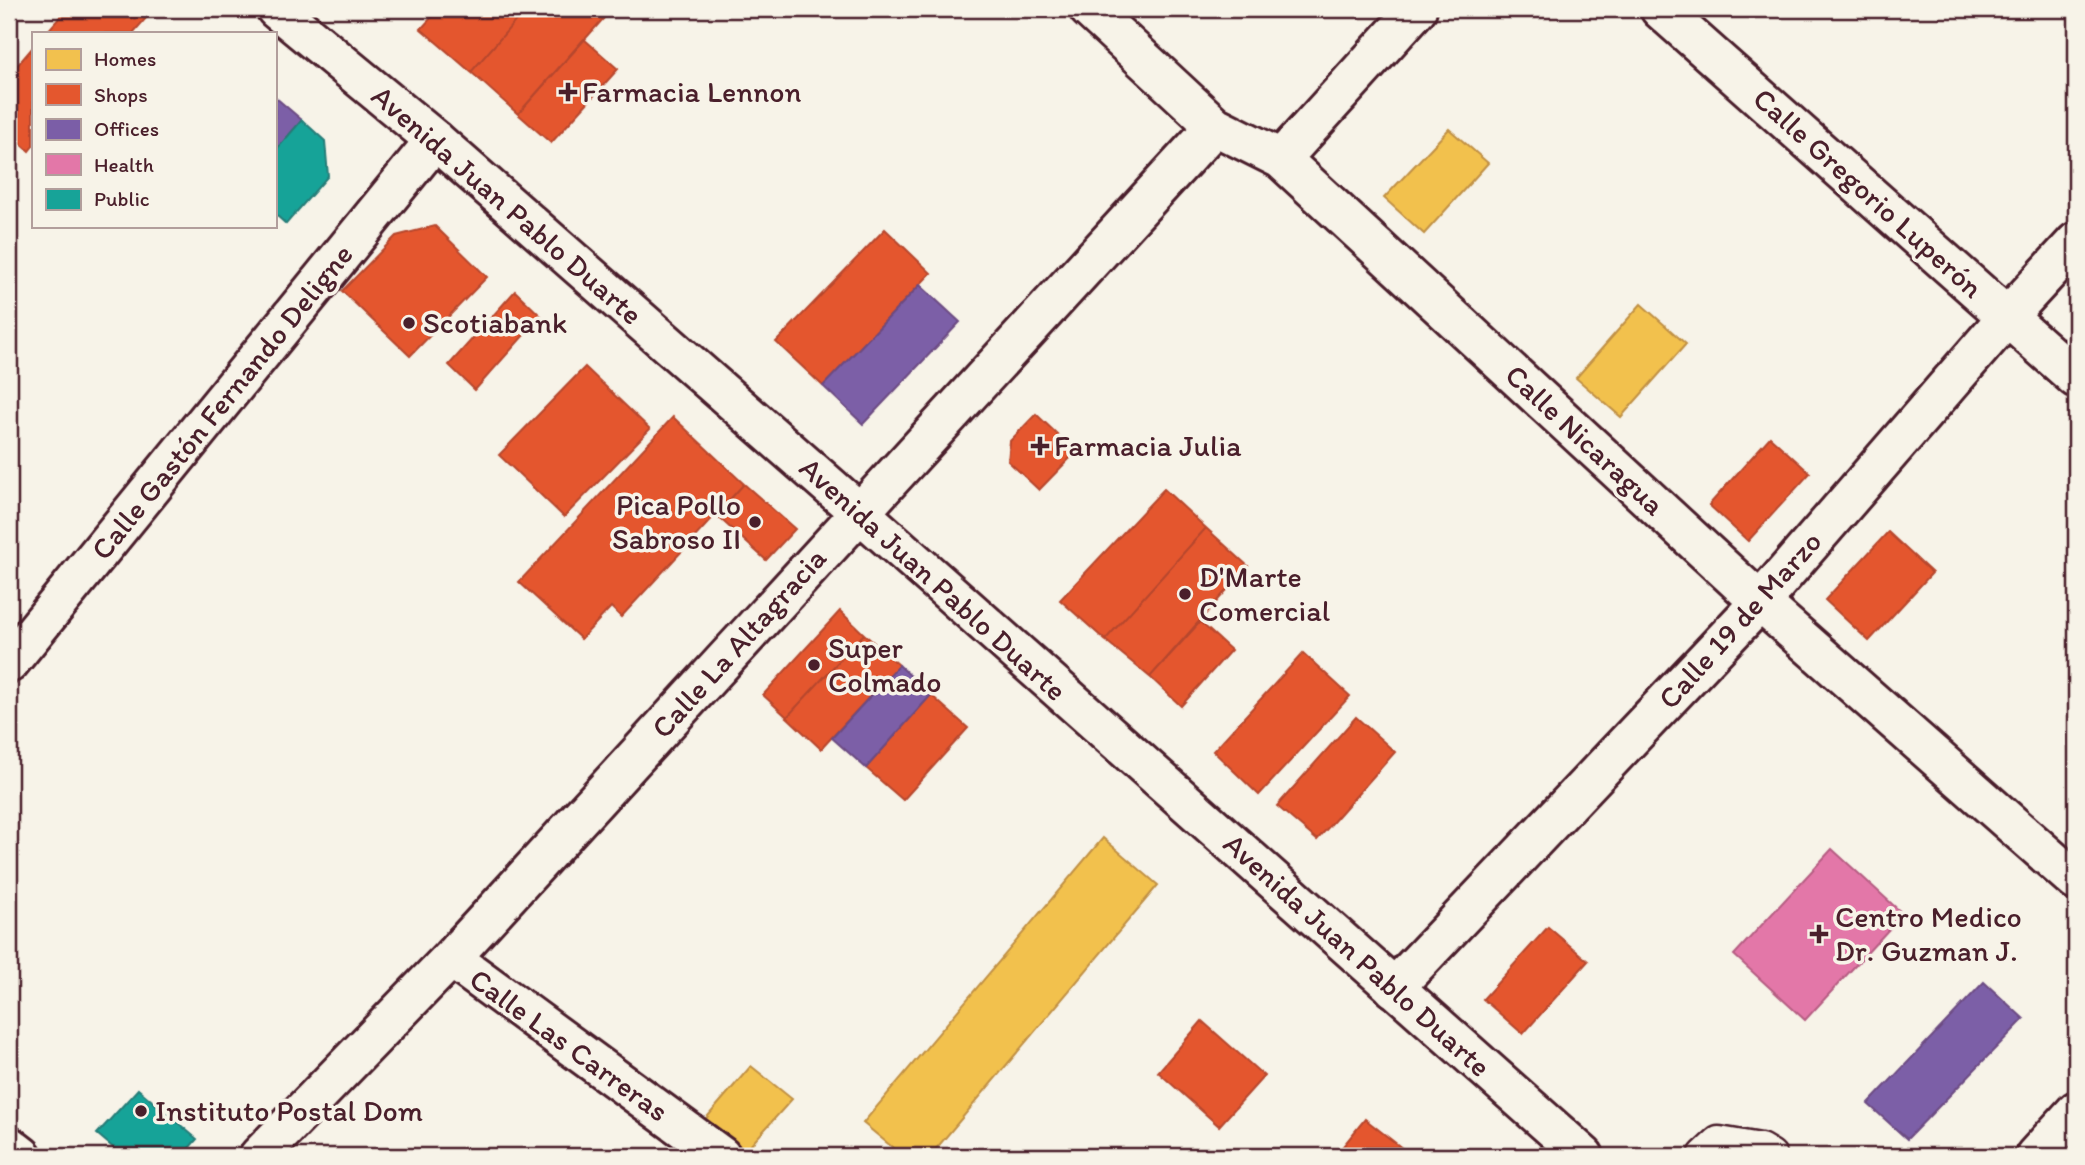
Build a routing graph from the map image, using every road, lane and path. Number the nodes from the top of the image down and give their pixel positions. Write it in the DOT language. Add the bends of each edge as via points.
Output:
graph roads {
  1 [pos="276,9"];
  2 [pos="1089,9"];
  3 [pos="1417,9"];
  4 [pos="1660,9"];
  5 [pos="1215,126"];
  6 [pos="435,140"];
  7 [pos="1282,159"];
  8 [pos="2076,242"];
  9 [pos="2007,317"];
  10 [pos="2076,378"];
  11 [pos="859,512"];
  12 [pos="1760,602"];
  13 [pos="9,663"];
  14 [pos="2076,881"];
  15 [pos="451,958"];
  16 [pos="1394,988"];
  17 [pos="2076,1111"];
  18 [pos="9,1146"];
  19 [pos="22,1156"];
  20 [pos="259,1156"];
  21 [pos="721,1156"];
  22 [pos="1584,1156"];
  23 [pos="1705,1156"];
  24 [pos="1770,1156"];
  25 [pos="2035,1156"];
  1 -- 6 [label="street, Avenida Juan Pablo Duarte"];
  2 -- 5 [label="street, Calle Nicaragua"];
  3 -- 7 [label="street"];
  4 -- 9 [label="street, Calle Gregorio Luperón"];
  5 -- 7 [label="street, Calle Nicaragua"];
  5 -- 11 [label="street, Calle La Altagracia"];
  6 -- 11 [label="street, Avenida Juan Pablo Duarte"];
  6 -- 13 [label="street, Calle Gastón Fernando Deligne"];
  7 -- 12 [label="street, Calle Nicaragua"];
  8 -- 9 [label="street, Calle 19 de Marzo"];
  9 -- 10 [label="street, Calle Gregorio Luperón"];
  9 -- 12 [label="street, Calle 19 de Marzo"];
  11 -- 15 [label="street, Calle La Altagracia"];
  11 -- 16 [label="street, Avenida Juan Pablo Duarte"];
  12 -- 14 [label="street, Calle Nicaragua"];
  12 -- 16 [label="street, Calle 19 de Marzo"];
  15 -- 20 [label="street, Calle La Altagracia"];
  15 -- 21 [label="street, Calle Las Carreras"];
  16 -- 22 [label="street, Avenida Juan Pablo Duarte"];
  17 -- 25 [label="street"];
  18 -- 19 [label="street"];
  23 -- 24 [label="lane" via="1719,1143"];
}
